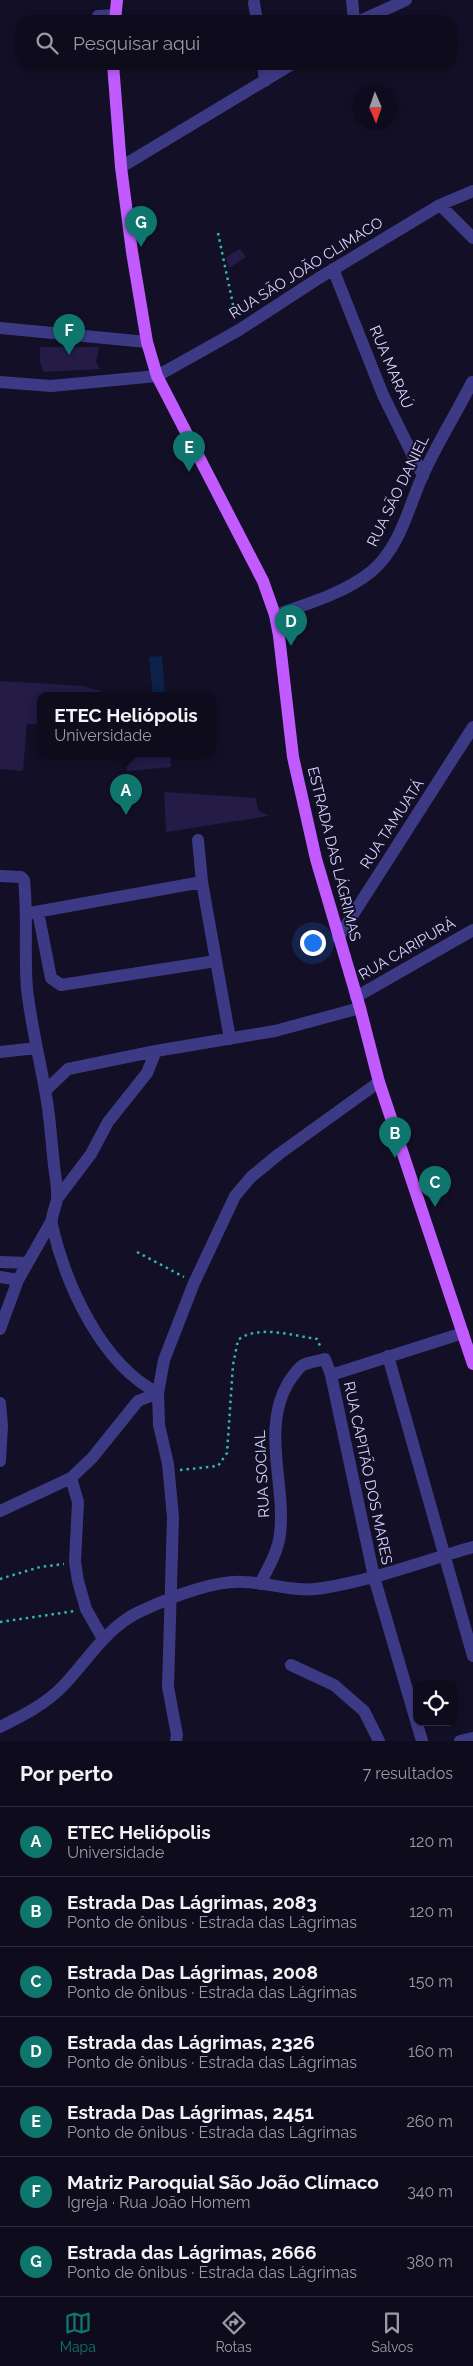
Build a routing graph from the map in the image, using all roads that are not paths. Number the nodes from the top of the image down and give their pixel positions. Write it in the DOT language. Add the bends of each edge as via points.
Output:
graph roads {
  1 [pos="117,0"];
  2 [pos="352,0"];
  3 [pos="406,0"];
  4 [pos="254,3"];
  5 [pos="115,15"];
  6 [pos="256,15"];
  7 [pos="353,15"];
  8 [pos="373,15"];
  9 [pos="113,70"];
  10 [pos="264,70"];
  11 [pos="283,70"];
  12 [pos="266,81"];
  13 [pos="121,168"];
  14 [pos="473,191"];
  15 [pos="440,205"];
  16 [pos="473,238"];
  17 [pos="333,269"];
  18 [pos="0,328"];
  19 [pos="147,342"];
  20 [pos="157,376"];
  21 [pos="0,382"];
  22 [pos="472,382"];
  23 [pos="423,476"];
  24 [pos="275,615"];
  25 [pos="473,727"];
  26 [pos="198,840"];
  27 [pos="0,876"];
  28 [pos="202,882"];
  29 [pos="32,913"];
  30 [pos="473,930"];
  31 [pos="338,938"];
  32 [pos="216,961"];
  33 [pos="358,1002"];
  34 [pos="230,1039"];
  35 [pos="36,1048"];
  36 [pos="156,1051"];
  37 [pos="0,1052"];
  38 [pos="379,1082"];
  39 [pos="46,1091"];
  40 [pos="57,1199"];
  41 [pos="51,1222"];
  42 [pos="0,1262"];
  43 [pos="27,1263"];
  44 [pos="0,1277"];
  45 [pos="18,1280"];
  46 [pos="0,1329"];
  47 [pos="463,1333"];
  48 [pos="388,1356"];
  49 [pos="473,1364"];
  50 [pos="330,1375"];
  51 [pos="158,1394"];
  52 [pos="0,1403"];
  53 [pos="0,1461"];
  54 [pos="71,1478"];
  55 [pos="0,1511"];
  56 [pos="473,1547"];
  57 [pos="445,1554"];
  58 [pos="374,1577"];
  59 [pos="260,1584"];
  60 [pos="172,1600"];
  61 [pos="103,1639"];
  62 [pos="473,1656"];
  63 [pos="291,1665"];
  64 [pos="0,1727"];
  65 [pos="473,1738"];
  66 [pos="176,1741"];
  67 [pos="379,1741"];
  68 [pos="422,1741"];
  69 [pos="460,1741"];
  1 -- 5 [label="main road"];
  2 -- 7 [label="street"];
  3 -- 8 [label="street"];
  4 -- 6 [label="street"];
  9 -- 13 [label="main road, ESTRADA DAS LÁGRIMAS"];
  10 -- 12 [label="street"];
  11 -- 12 [label="street"];
  12 -- 13 [label="street"];
  13 -- 19 [label="main road, ESTRADA DAS LÁGRIMAS"];
  14 -- 15 [label="street, RUA SÃO JOÃO CLIMACO"];
  15 -- 16 [label="street"];
  15 -- 17 [label="street, RUA SÃO JOÃO CLIMACO"];
  17 -- 20 [label="street, RUA SÃO JOÃO CLIMACO" via="238,330"];
  17 -- 23 [label="street, RUA MARAÚ" via="383,395"];
  18 -- 19 [label="street"];
  19 -- 20 [label="main road, ESTRADA DAS LÁGRIMAS"];
  20 -- 21 [label="street" via="51,386"];
  20 -- 24 [label="main road, ESTRADA DAS LÁGRIMAS" via="263,581"];
  22 -- 23 [label="street, RUA SÃO DANIEL"];
  23 -- 24 [label="street, RUA SÃO DANIEL" via="390,552 372,570 334,593"];
  24 -- 31 [label="main road, ESTRADA DAS LÁGRIMAS" via="296,775"];
  25 -- 31 [label="street, RUA TAMUATÁ"];
  26 -- 28 [label="street"];
  27 -- 29 [label="street" via="23,878"];
  28 -- 29 [label="street"];
  28 -- 32 [label="street"];
  29 -- 32 [label="street" via="51,978 61,985"];
  29 -- 35 [label="street" via="27,988"];
  30 -- 33 [label="street, RUA CARIPURÁ"];
  31 -- 33 [label="main road, ESTRADA DAS LÁGRIMAS"];
  32 -- 34 [label="street"];
  33 -- 34 [label="street, RUA CARIPURÁ" via="319,1021"];
  33 -- 38 [label="main road, ESTRADA DAS LÁGRIMAS"];
  34 -- 36 [label="street, RUA CARIPURÁ"];
  35 -- 37 [label="street"];
  35 -- 39 [label="street"];
  36 -- 39 [label="street, RUA CARIPURÁ" via="68,1070"];
  36 -- 40 [label="street" via="147,1073 108,1122 91,1154"];
  38 -- 47 [label="main road, ESTRADA DAS LÁGRIMAS"];
  38 -- 51 [label="street" via="251,1177 235,1196 194,1283 164,1360"];
  39 -- 40 [label="street"];
  40 -- 41 [label="street"];
  41 -- 43 [label="street"];
  41 -- 51 [label="street" via="82,1309 99,1337 116,1360 143,1386"];
  42 -- 43 [label="street"];
  43 -- 45 [label="street"];
  44 -- 45 [label="street"];
  45 -- 46 [label="street"];
  47 -- 48 [label="street"];
  47 -- 49 [label="main road, ESTRADA DAS LÁGRIMAS"];
  48 -- 50 [label="street"];
  48 -- 57 [label="street"];
  50 -- 58 [label="street, RUA CAPITÃO DOS MARES"];
  50 -- 59 [label="street, RUA SOCIAL" via="325,1359 302,1365 282,1394 275,1430 281,1502 280,1536"];
  51 -- 54 [label="street" via="138,1402 92,1458"];
  51 -- 60 [label="street" via="159,1425 169,1471"];
  52 -- 53 [label="street"];
  54 -- 55 [label="street"];
  54 -- 61 [label="street" via="78,1502 75,1562 78,1581 86,1609"];
  56 -- 57 [label="street"];
  57 -- 58 [label="street"];
  57 -- 62 [label="street"];
  58 -- 59 [label="street" via="322,1589 298,1590"];
  58 -- 68 [label="street, RUA CAPITÃO DOS MARES"];
  59 -- 60 [label="street" via="233,1582 209,1585"];
  60 -- 61 [label="street" via="138,1612"];
  60 -- 66 [label="street" via="168,1687"];
  61 -- 64 [label="street" via="62,1687 30,1711"];
  63 -- 67 [label="street" via="334,1685 364,1711"];
  65 -- 69 [label="street"];
}
